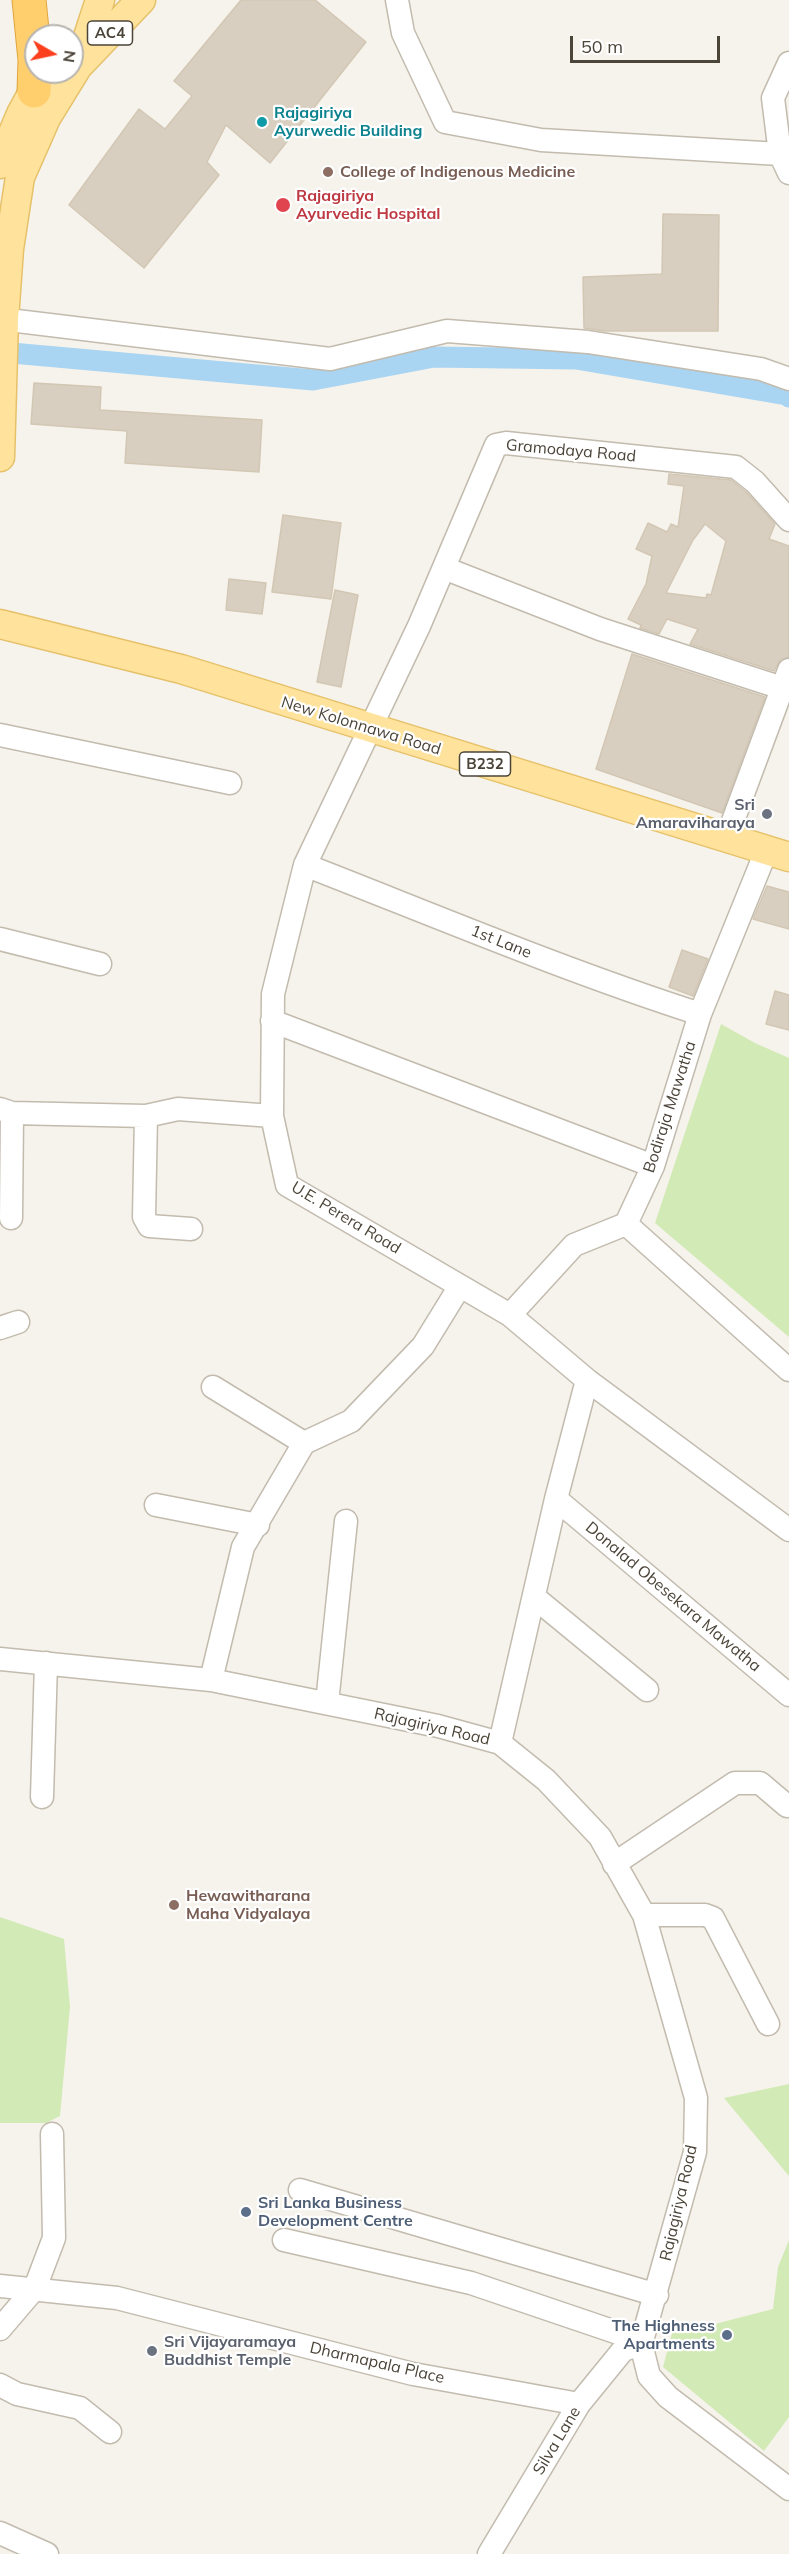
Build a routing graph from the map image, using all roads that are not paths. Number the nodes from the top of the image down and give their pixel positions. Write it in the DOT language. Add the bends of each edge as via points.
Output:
graph roads {
  1 [pos="29,0"];
  2 [pos="46,0"];
  3 [pos="92,0"];
  4 [pos="100,0"];
  5 [pos="141,0"];
  6 [pos="397,0"];
  7 [pos="32,24"];
  8 [pos="43,24"];
  9 [pos="77,24"];
  10 [pos="84,48"];
  11 [pos="84,60"];
  12 [pos="789,63"];
  13 [pos="30,84"];
  14 [pos="67,84"];
  15 [pos="785,163"];
  16 [pos="0,164"];
  17 [pos="2,319"];
  18 [pos="789,379"];
  19 [pos="0,457"];
  20 [pos="789,520"];
  21 [pos="444,568"];
  22 [pos="0,624"];
  23 [pos="786,679"];
  24 [pos="370,729"];
  25 [pos="0,735"];
  26 [pos="230,783"];
  27 [pos="727,837"];
  28 [pos="778,853"];
  29 [pos="305,865"];
  30 [pos="0,939"];
  31 [pos="100,964"];
  32 [pos="700,1014"];
  33 [pos="272,1021"];
  34 [pos="6,1111"];
  35 [pos="146,1116"];
  36 [pos="272,1116"];
  37 [pos="653,1166"];
  38 [pos="11,1218"];
  39 [pos="626,1224"];
  40 [pos="191,1229"];
  41 [pos="460,1286"];
  42 [pos="510,1315"];
  43 [pos="789,1370"];
  44 [pos="587,1380"];
  45 [pos="213,1387"];
  46 [pos="304,1443"];
  47 [pos="556,1499"];
  48 [pos="156,1504"];
  49 [pos="346,1521"];
  50 [pos="786,1522"];
  51 [pos="258,1525"];
  52 [pos="534,1598"];
  53 [pos="0,1659"];
  54 [pos="46,1663"];
  55 [pos="211,1680"];
  56 [pos="647,1690"];
  57 [pos="789,1695"];
  58 [pos="327,1703"];
  59 [pos="500,1743"];
  60 [pos="42,1797"];
  61 [pos="787,1806"];
  62 [pos="614,1864"];
  63 [pos="644,1915"];
  64 [pos="768,2024"];
  65 [pos="52,2134"];
  66 [pos="300,2190"];
  67 [pos="284,2240"];
  68 [pos="0,2286"];
  69 [pos="35,2288"];
  70 [pos="657,2295"];
  71 [pos="0,2329"];
  72 [pos="642,2342"];
  73 [pos="0,2385"];
  74 [pos="579,2404"];
  75 [pos="110,2432"];
  76 [pos="789,2489"];
  77 [pos="0,2533"];
  78 [pos="47,2554"];
  79 [pos="489,2554"];
  1 -- 7 [label="highway"];
  2 -- 8 [label="highway"];
  3 -- 9 [label="main road, AC4"];
  4 -- 10 [label="main road"];
  5 -- 11 [label="main road, AC4"];
  6 -- 15 [label="street" via="404,33 445,122 541,140"];
  12 -- 15 [label="street" via="773,98"];
  13 -- 16 [label="main road"];
  14 -- 17 [label="main road, AC4" via="46,118 20,177"];
  17 -- 18 [label="street" via="330,359 447,331 588,342 761,369"];
  17 -- 19 [label="main road, AC4"];
  20 -- 21 [label="street, Gramodaya Road" via="736,467 506,443 496,445 491,454"];
  21 -- 23 [label="street" via="600,629"];
  21 -- 24 [label="street, Gramodaya Road"];
  22 -- 24 [label="main road, New Kolonnawa Road / B232" via="181,669"];
  23 -- 27 [label="street"];
  24 -- 27 [label="main road, New Kolonnawa Road / B232"];
  24 -- 29 [label="street, U.E. Perera Road"];
  25 -- 26 [label="street"];
  27 -- 28 [label="main road, New Kolonnawa Road / B232"];
  28 -- 32 [label="street, Bodiraja Mawatha"];
  29 -- 32 [label="street, 1st Lane" via="590,977"];
  29 -- 33 [label="street, U.E. Perera Road" via="273,994"];
  30 -- 31 [label="street"];
  32 -- 37 [label="street, Bodiraja Mawatha"];
  33 -- 36 [label="street, U.E. Perera Road"];
  33 -- 37 [label="street"];
  34 -- 35 [label="street"];
  34 -- 38 [label="street"];
  35 -- 36 [label="street" via="178,1109"];
  35 -- 40 [label="street" via="144,1217 149,1226"];
  36 -- 41 [label="street, U.E. Perera Road" via="287,1185"];
  37 -- 39 [label="street, Bodiraja Mawatha"];
  39 -- 42 [label="street" via="574,1245"];
  39 -- 43 [label="street"];
  41 -- 42 [label="street, U.E. Perera Road"];
  41 -- 46 [label="street" via="423,1346 351,1421"];
  42 -- 44 [label="street, U.E. Perera Road"];
  44 -- 47 [label="street"];
  44 -- 50 [label="street, U.E. Perera Road"];
  45 -- 46 [label="street"];
  46 -- 51 [label="street"];
  47 -- 52 [label="street"];
  47 -- 57 [label="street, Donalad Obesekara Mawatha"];
  48 -- 51 [label="street"];
  49 -- 58 [label="street"];
  51 -- 55 [label="street" via="243,1547"];
  52 -- 56 [label="street"];
  52 -- 59 [label="street"];
  53 -- 54 [label="street, Rajagiriya Road"];
  54 -- 55 [label="street, Rajagiriya Road"];
  54 -- 60 [label="street"];
  55 -- 58 [label="street, Rajagiriya Road"];
  58 -- 59 [label="street, Rajagiriya Road"];
  59 -- 62 [label="street, Rajagiriya Road" via="546,1780 600,1837"];
  61 -- 62 [label="street" via="760,1783 735,1783"];
  62 -- 63 [label="street, Rajagiriya Road"];
  63 -- 64 [label="street" via="713,1918"];
  63 -- 70 [label="street, Rajagiriya Road" via="696,2097 695,2152"];
  65 -- 69 [label="street" via="54,2238"];
  66 -- 70 [label="street"];
  67 -- 72 [label="street" via="471,2283"];
  68 -- 69 [label="street, Dharmapala Place"];
  69 -- 71 [label="street"];
  69 -- 74 [label="street, Dharmapala Place" via="117,2298 412,2374"];
  70 -- 72 [label="street, Rajagiriya Road"];
  72 -- 74 [label="street, Silva Lane" via="623,2350"];
  72 -- 76 [label="street" via="649,2376 668,2397"];
  73 -- 75 [label="street" via="16,2394 80,2408"];
  74 -- 79 [label="street, Silva Lane"];
  77 -- 78 [label="street"];
}
